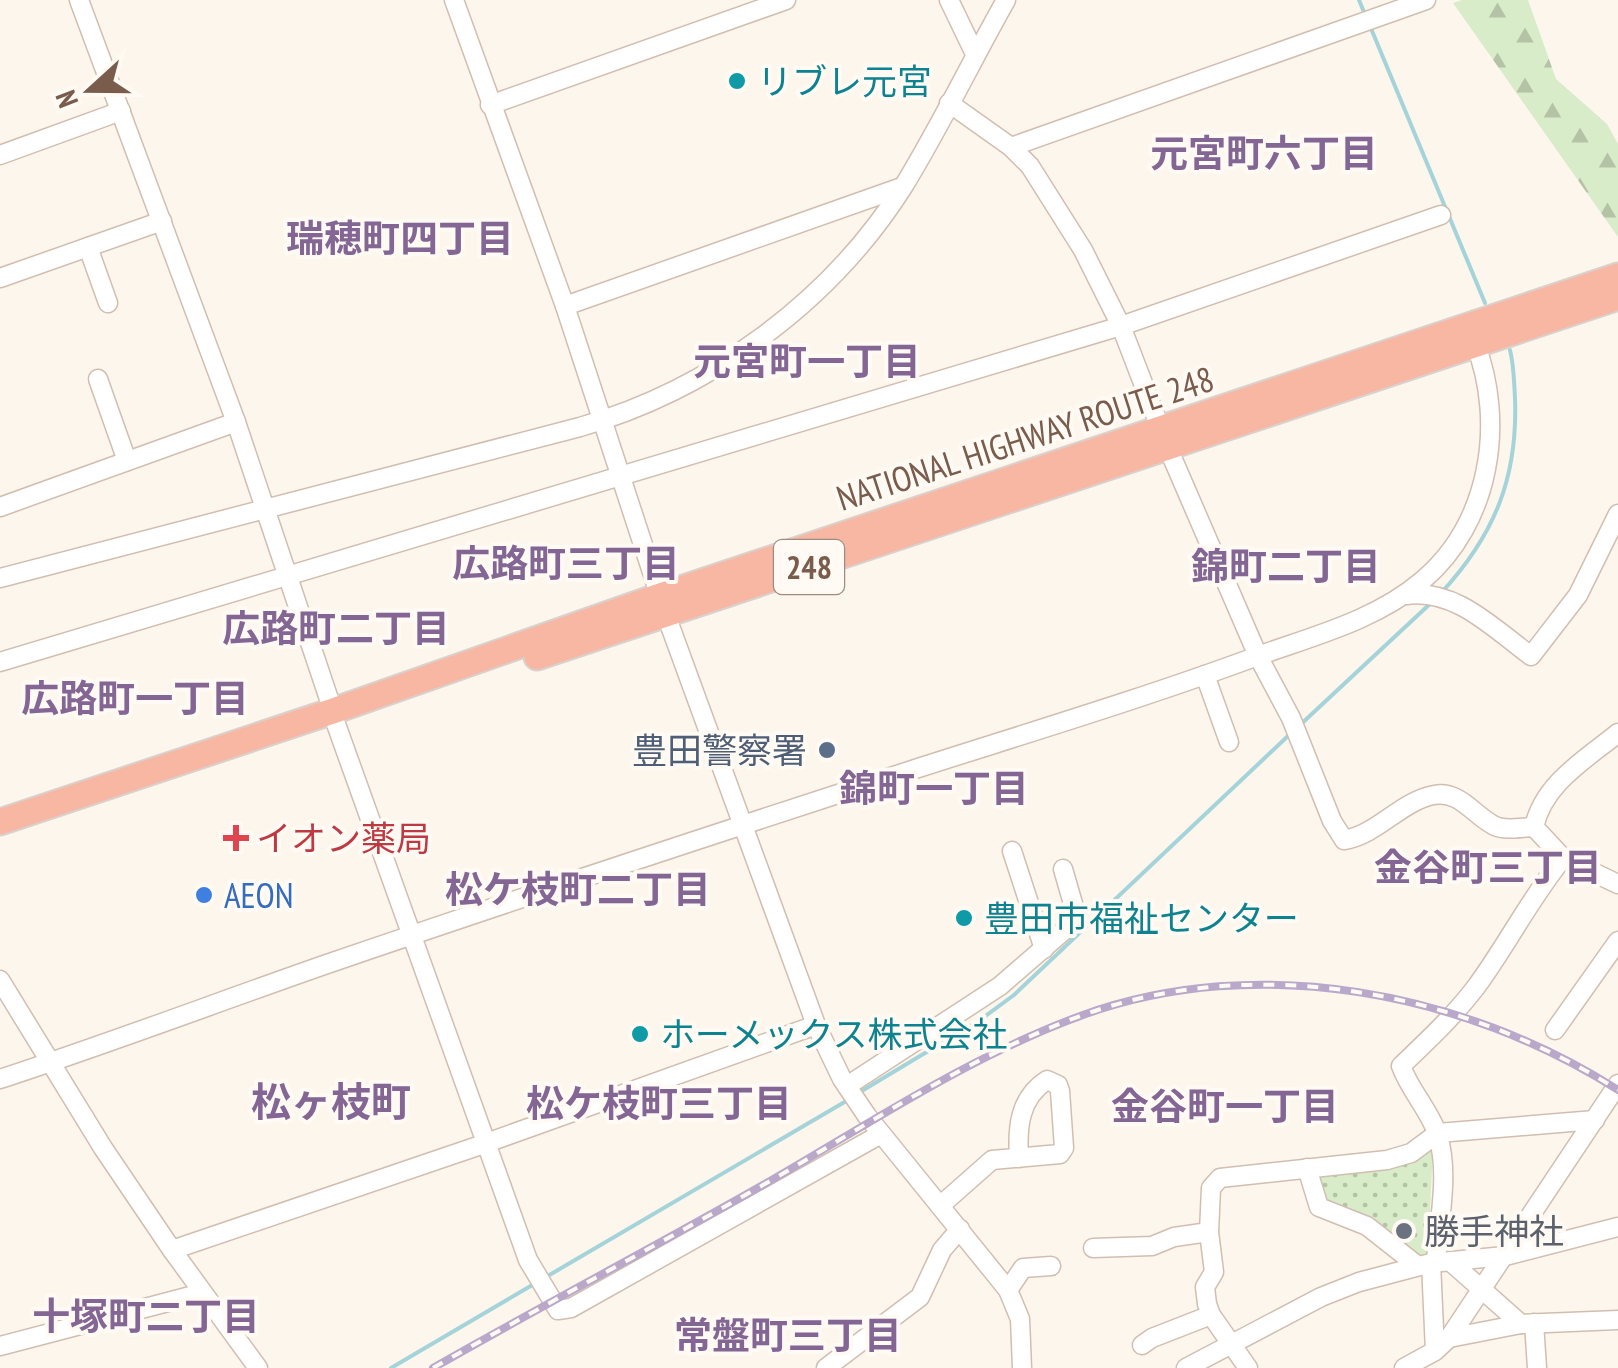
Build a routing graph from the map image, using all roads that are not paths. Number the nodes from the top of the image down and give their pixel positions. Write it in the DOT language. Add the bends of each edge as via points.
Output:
graph roads {
  1 [pos="80,0"];
  2 [pos="454,0"];
  3 [pos="786,0"];
  4 [pos="949,0"];
  5 [pos="1006,0"];
  6 [pos="1426,0"];
  7 [pos="976,54"];
  8 [pos="949,103"];
  9 [pos="490,104"];
  10 [pos="121,110"];
  11 [pos="1011,148"];
  12 [pos="0,155"];
  13 [pos="902,187"];
  14 [pos="1441,215"];
  15 [pos="162,221"];
  16 [pos="88,247"];
  17 [pos="1618,276"];
  18 [pos="0,278"];
  19 [pos="1618,297"];
  20 [pos="108,303"];
  21 [pos="565,306"];
  22 [pos="1121,326"];
  23 [pos="1476,344"];
  24 [pos="98,379"];
  25 [pos="604,420"];
  26 [pos="236,422"];
  27 [pos="1164,439"];
  28 [pos="127,462"];
  29 [pos="618,476"];
  30 [pos="0,507"];
  31 [pos="264,510"];
  32 [pos="1618,514"];
  33 [pos="287,575"];
  34 [pos="0,578"];
  35 [pos="1400,596"];
  36 [pos="663,605"];
  37 [pos="1258,656"];
  38 [pos="0,662"];
  39 [pos="1205,676"];
  40 [pos="334,718"];
  41 [pos="1618,733"];
  42 [pos="1229,742"];
  43 [pos="0,822"];
  44 [pos="742,824"];
  45 [pos="1534,828"];
  46 [pos="0,838"];
  47 [pos="1012,851"];
  48 [pos="1563,858"];
  49 [pos="1064,869"];
  50 [pos="1618,884"];
  51 [pos="413,935"];
  52 [pos="1618,942"];
  53 [pos="1044,949"];
  54 [pos="0,980"];
  55 [pos="816,1025"];
  56 [pos="1555,1030"];
  57 [pos="51,1062"];
  58 [pos="0,1079"];
  59 [pos="1618,1084"];
  60 [pos="848,1088"];
  61 [pos="1612,1106"];
  62 [pos="1595,1120"];
  63 [pos="881,1134"];
  64 [pos="1438,1134"];
  65 [pos="486,1141"];
  66 [pos="1019,1158"];
  67 [pos="1306,1168"];
  68 [pos="941,1205"];
  69 [pos="1618,1227"];
  70 [pos="960,1228"];
  71 [pos="1209,1232"];
  72 [pos="1093,1248"];
  73 [pos="172,1250"];
  74 [pos="1505,1256"];
  75 [pos="1434,1264"];
  76 [pos="1051,1266"];
  77 [pos="1008,1290"];
  78 [pos="1482,1290"];
  79 [pos="202,1293"];
  80 [pos="1211,1316"];
  81 [pos="1618,1320"];
  82 [pos="1528,1324"];
  83 [pos="1233,1344"];
  84 [pos="1442,1344"];
  85 [pos="1142,1345"];
  86 [pos="0,1346"];
  87 [pos="258,1368"];
  88 [pos="826,1368"];
  89 [pos="1022,1368"];
  90 [pos="1186,1368"];
  91 [pos="1248,1368"];
  92 [pos="1404,1368"];
  93 [pos="1538,1368"];
  1 -- 10 [label="street"];
  2 -- 9 [label="street"];
  3 -- 9 [label="street"];
  4 -- 7 [label="street"];
  5 -- 7 [label="street"];
  6 -- 11 [label="street"];
  7 -- 8 [label="street"];
  8 -- 11 [label="street"];
  8 -- 13 [label="street"];
  9 -- 21 [label="street"];
  10 -- 12 [label="street"];
  10 -- 15 [label="street"];
  11 -- 22 [label="street" via="1050,196"];
  13 -- 21 [label="street"];
  13 -- 25 [label="street" via="827,280 756,342 663,397"];
  14 -- 22 [label="street"];
  15 -- 16 [label="street"];
  15 -- 26 [label="street"];
  16 -- 18 [label="street"];
  16 -- 20 [label="street"];
  17 -- 27 [label="highway, NATIONAL HIGHWAY ROUTE 248 / 248"];
  19 -- 23 [label="highway, NATIONAL HIGHWAY ROUTE 248 / 248"];
  21 -- 25 [label="street"];
  22 -- 27 [label="street"];
  22 -- 29 [label="street"];
  23 -- 27 [label="highway, NATIONAL HIGHWAY ROUTE 248 / 248"];
  23 -- 35 [label="street" via="1490,414 1478,500 1440,563"];
  24 -- 28 [label="street"];
  25 -- 29 [label="street"];
  25 -- 31 [label="street"];
  26 -- 28 [label="street"];
  26 -- 31 [label="street"];
  27 -- 36 [label="highway, NATIONAL HIGHWAY ROUTE 248 / 248"];
  27 -- 37 [label="street"];
  28 -- 30 [label="street"];
  29 -- 33 [label="street"];
  29 -- 36 [label="street"];
  31 -- 33 [label="street"];
  31 -- 34 [label="street"];
  32 -- 35 [label="street" via="1578,595 1530,656 1468,610 1436,596"];
  33 -- 38 [label="street"];
  33 -- 40 [label="street"];
  35 -- 37 [label="street" via="1352,622"];
  36 -- 40 [label="highway, NATIONAL HIGHWAY ROUTE 248 / 248"];
  36 -- 44 [label="street"];
  37 -- 39 [label="street"];
  37 -- 45 [label="street" via="1344,840 1435,794 1449,794 1496,826"];
  39 -- 42 [label="street"];
  39 -- 44 [label="street"];
  40 -- 43 [label="highway, NATIONAL HIGHWAY ROUTE 248 / 248"];
  40 -- 46 [label="highway, NATIONAL HIGHWAY ROUTE 248 / 248"];
  40 -- 51 [label="street"];
  41 -- 45 [label="street" via="1548,793"];
  44 -- 51 [label="street"];
  44 -- 55 [label="street"];
  45 -- 48 [label="street"];
  47 -- 53 [label="street"];
  48 -- 50 [label="street"];
  48 -- 64 [label="street" via="1456,1012 1401,1066"];
  49 -- 53 [label="street" via="1075,921"];
  51 -- 57 [label="street"];
  51 -- 65 [label="street"];
  52 -- 56 [label="street"];
  53 -- 60 [label="street"];
  54 -- 57 [label="street"];
  55 -- 60 [label="street"];
  55 -- 65 [label="street"];
  57 -- 58 [label="street"];
  57 -- 73 [label="street"];
  59 -- 61 [label="street"];
  60 -- 63 [label="street"];
  61 -- 62 [label="street"];
  62 -- 64 [label="street"];
  62 -- 74 [label="street"];
  63 -- 65 [label="street" via="564,1311 539,1281"];
  63 -- 68 [label="street"];
  64 -- 67 [label="street" via="1400,1157"];
  64 -- 75 [label="street" via="1442,1168"];
  65 -- 73 [label="street"];
  66 -- 68 [label="street" via="992,1160"];
  67 -- 71 [label="street" via="1220,1178 1211,1188"];
  67 -- 75 [label="street" via="1319,1207"];
  68 -- 70 [label="street"];
  69 -- 74 [label="street"];
  70 -- 77 [label="street"];
  70 -- 88 [label="street" via="920,1297"];
  71 -- 72 [label="street" via="1152,1246"];
  71 -- 80 [label="street" via="1214,1272 1205,1293"];
  73 -- 79 [label="street"];
  74 -- 75 [label="street"];
  74 -- 78 [label="street"];
  75 -- 78 [label="street"];
  75 -- 83 [label="street" via="1321,1297"];
  75 -- 84 [label="street"];
  76 -- 77 [label="street" via="1023,1268"];
  77 -- 89 [label="street" via="1020,1319"];
  78 -- 82 [label="street"];
  78 -- 84 [label="street"];
  79 -- 86 [label="street"];
  79 -- 87 [label="street"];
  80 -- 83 [label="street"];
  80 -- 85 [label="street"];
  81 -- 82 [label="street"];
  82 -- 84 [label="street"];
  82 -- 93 [label="street"];
  83 -- 90 [label="street"];
  83 -- 91 [label="street"];
  84 -- 92 [label="street"];
}
